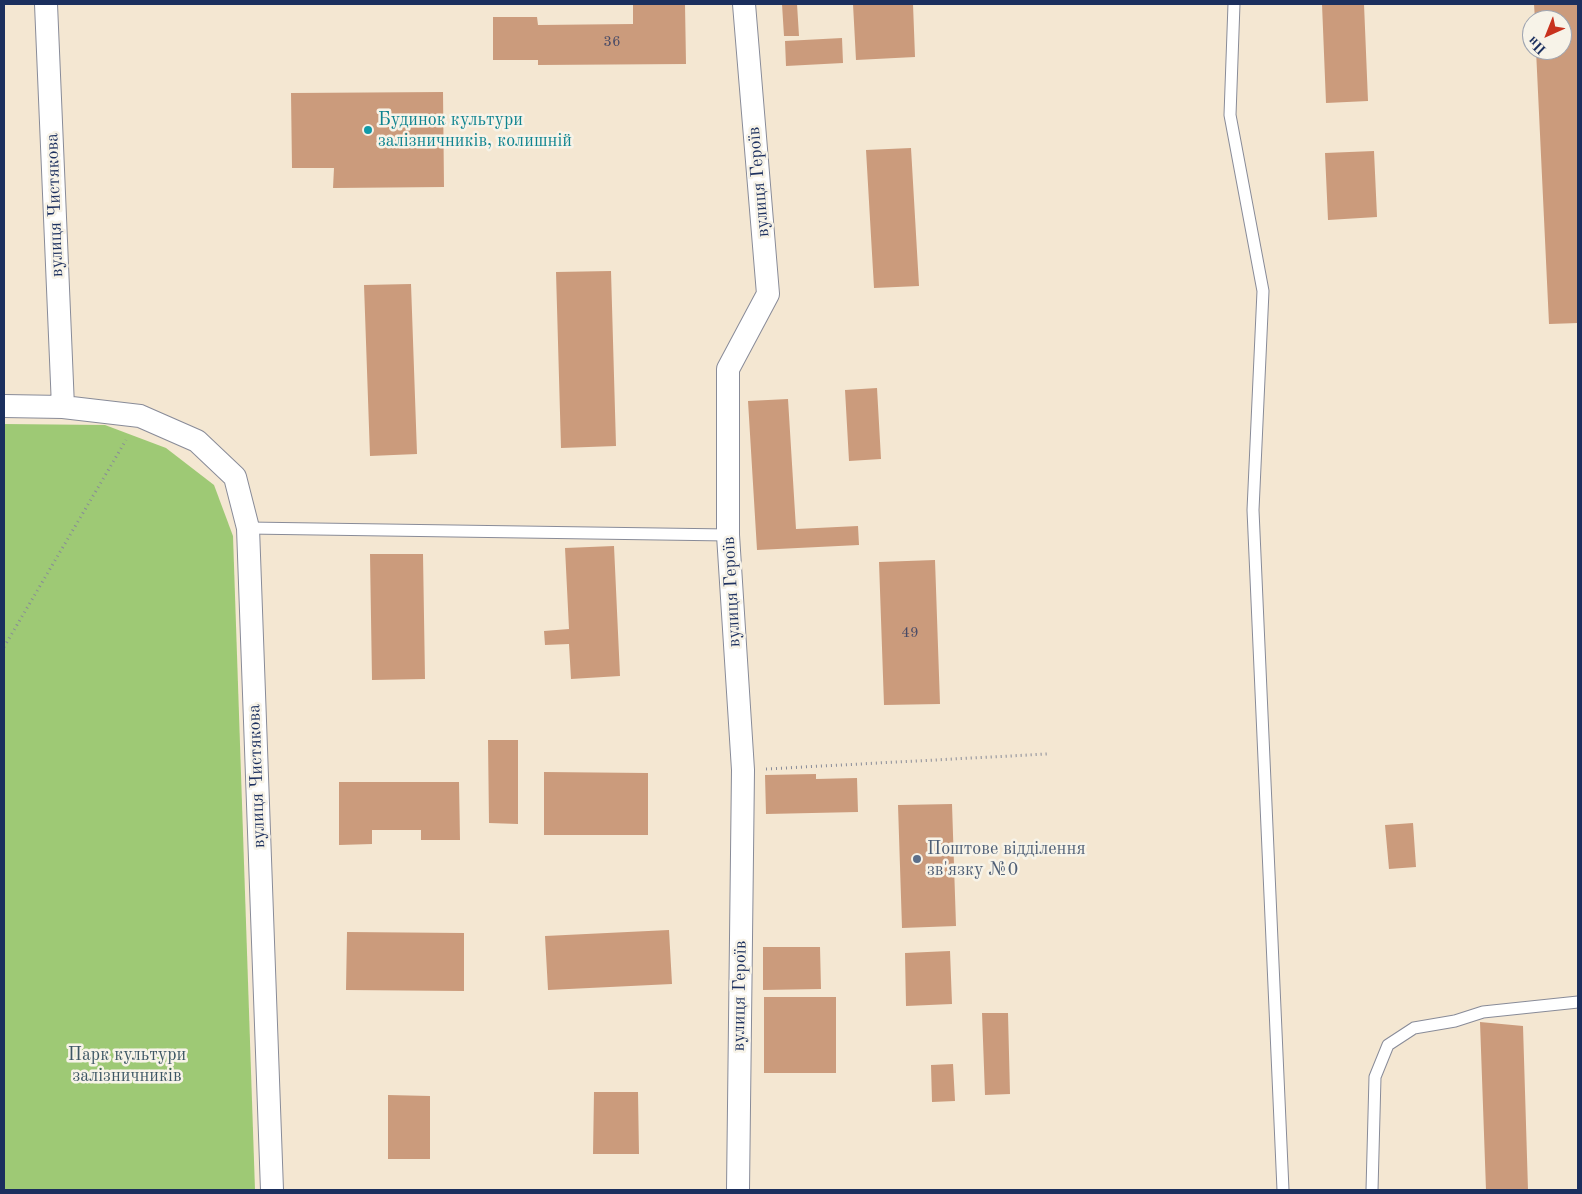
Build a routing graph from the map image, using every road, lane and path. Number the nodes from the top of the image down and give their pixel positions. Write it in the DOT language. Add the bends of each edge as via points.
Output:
graph roads {
  1 [pos="46,4"];
  2 [pos="744,4"];
  3 [pos="1234,4"];
  4 [pos="4,406"];
  5 [pos="63,406"];
  6 [pos="140,416"];
  7 [pos="248,528"];
  8 [pos="728,535"];
  9 [pos="4,647"];
  10 [pos="1047,754"];
  11 [pos="743,770"];
  12 [pos="1578,1002"];
  13 [pos="272,1190"];
  14 [pos="738,1190"];
  15 [pos="1283,1190"];
  16 [pos="1372,1190"];
  1 -- 5 [label="street, вулиця Чистякова"];
  2 -- 8 [label="street, вулиця Героїв" via="768,294 728,369"];
  3 -- 15 [label="lane" via="1230,115 1263,291 1253,510"];
  4 -- 5 [label="street, вулиця Чистякова"];
  5 -- 6 [label="street, вулиця Чистякова"];
  6 -- 7 [label="street, вулиця Чистякова" via="197,441 235,477"];
  6 -- 9 [label="path"];
  7 -- 8 [label="lane"];
  7 -- 13 [label="street, вулиця Чистякова"];
  8 -- 11 [label="street, вулиця Героїв"];
  10 -- 11 [label="path"];
  11 -- 14 [label="street, вулиця Героїв"];
  12 -- 16 [label="lane" via="1483,1012 1414,1028 1388,1045 1375,1077"];
}
